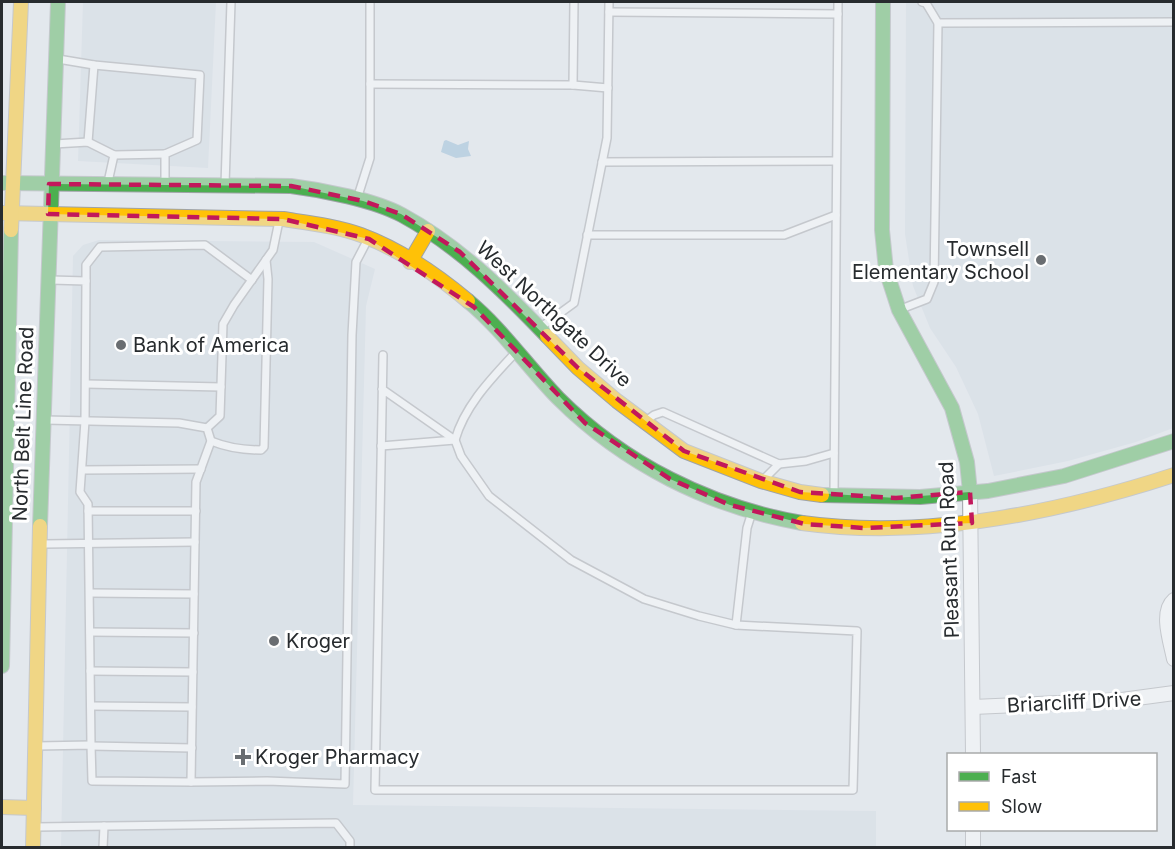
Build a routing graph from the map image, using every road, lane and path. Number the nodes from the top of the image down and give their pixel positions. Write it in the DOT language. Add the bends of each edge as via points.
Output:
graph roads {
  1 [pos="21,2"];
  2 [pos="58,2"];
  3 [pos="231,2"];
  4 [pos="370,2"];
  5 [pos="574,2"];
  6 [pos="609,2"];
  7 [pos="838,2"];
  8 [pos="883,2"];
  9 [pos="922,2"];
  10 [pos="609,12"];
  11 [pos="838,14"];
  12 [pos="1173,22"];
  13 [pos="938,23"];
  14 [pos="55,58"];
  15 [pos="94,65"];
  16 [pos="370,84"];
  17 [pos="573,85"];
  18 [pos="608,88"];
  19 [pos="88,142"];
  20 [pos="51,144"];
  21 [pos="165,154"];
  22 [pos="114,155"];
  23 [pos="836,161"];
  24 [pos="602,162"];
  25 [pos="7,183"];
  26 [pos="50,183"];
  27 [pos="107,184"];
  28 [pos="165,185"];
  29 [pos="225,185"];
  30 [pos="357,199"];
  31 [pos="280,203"];
  32 [pos="6,213"];
  33 [pos="48,214"];
  34 [pos="836,215"];
  35 [pos="428,231"];
  36 [pos="587,235"];
  37 [pos="368,238"];
  38 [pos="266,260"];
  39 [pos="410,262"];
  40 [pos="47,280"];
  41 [pos="252,280"];
  42 [pos="86,281"];
  43 [pos="5,310"];
  44 [pos="899,310"];
  45 [pos="527,340"];
  46 [pos="383,355"];
  47 [pos="86,384"];
  48 [pos="221,387"];
  49 [pos="382,389"];
  50 [pos="4,418"];
  51 [pos="42,420"];
  52 [pos="86,421"];
  53 [pos="645,422"];
  54 [pos="207,428"];
  55 [pos="211,441"];
  56 [pos="455,441"];
  57 [pos="1173,441"];
  58 [pos="381,446"];
  59 [pos="834,453"];
  60 [pos="779,464"];
  61 [pos="201,469"];
  62 [pos="82,470"];
  63 [pos="1173,475"];
  64 [pos="970,492"];
  65 [pos="834,496"];
  66 [pos="757,497"];
  67 [pos="88,511"];
  68 [pos="196,511"];
  69 [pos="972,523"];
  70 [pos="195,543"];
  71 [pos="17,544"];
  72 [pos="89,544"];
  73 [pos="90,592"];
  74 [pos="194,594"];
  75 [pos="1173,600"];
  76 [pos="736,625"];
  77 [pos="90,632"];
  78 [pos="194,633"];
  79 [pos="1173,659"];
  80 [pos="2,666"];
  81 [pos="90,671"];
  82 [pos="193,672"];
  83 [pos="1173,693"];
  84 [pos="90,706"];
  85 [pos="192,707"];
  86 [pos="973,707"];
  87 [pos="35,746"];
  88 [pos="91,746"];
  89 [pos="192,748"];
  90 [pos="973,753"];
  91 [pos="191,782"];
  92 [pos="2,807"];
  93 [pos="34,808"];
  94 [pos="104,826"];
  95 [pos="33,827"];
  96 [pos="973,831"];
  97 [pos="33,848"];
  98 [pos="103,848"];
  99 [pos="350,848"];
  100 [pos="973,848"];
  1 -- 25 [label="main road, North Belt Line Road"];
  2 -- 14 [label="main road, North Belt Line Road"];
  3 -- 29 [label="lane"];
  4 -- 16 [label="lane"];
  5 -- 17 [label="lane"];
  6 -- 10 [label="lane"];
  7 -- 11 [label="lane"];
  8 -- 44 [label="main road, Pleasant Run Road" via="882,230 886,270"];
  9 -- 13 [label="lane"];
  10 -- 11 [label="lane"];
  10 -- 18 [label="lane"];
  11 -- 23 [label="lane"];
  12 -- 13 [label="lane"];
  13 -- 44 [label="lane" via="934,282 927,299"];
  14 -- 15 [label="lane"];
  14 -- 20 [label="main road, North Belt Line Road"];
  15 -- 19 [label="lane"];
  15 -- 21 [label="lane" via="200,75 196,140"];
  16 -- 17 [label="lane"];
  16 -- 30 [label="lane" via="370,159"];
  17 -- 18 [label="lane"];
  18 -- 24 [label="lane" via="607,138"];
  19 -- 20 [label="lane"];
  19 -- 22 [label="lane"];
  20 -- 26 [label="main road, North Belt Line Road"];
  21 -- 22 [label="lane"];
  21 -- 28 [label="lane"];
  22 -- 27 [label="lane"];
  23 -- 24 [label="lane"];
  23 -- 34 [label="lane"];
  24 -- 36 [label="lane"];
  25 -- 26 [label="main road, West Northgate Drive"];
  25 -- 32 [label="main road, North Belt Line Road"];
  26 -- 27 [label="main road, West Northgate Drive"];
  26 -- 33 [label="main road, North Belt Line Road"];
  27 -- 28 [label="main road, West Northgate Drive"];
  28 -- 29 [label="main road, West Northgate Drive"];
  29 -- 31 [label="main road, West Northgate Drive"];
  30 -- 31 [label="main road, West Northgate Drive" via="321,190"];
  30 -- 35 [label="main road, West Northgate Drive" via="401,214"];
  31 -- 33 [label="main road, West Northgate Drive"];
  31 -- 37 [label="main road, West Northgate Drive" via="328,226"];
  31 -- 38 [label="lane" via="273,250"];
  32 -- 33 [label="main road, West Northgate Drive"];
  32 -- 43 [label="main road, North Belt Line Road"];
  33 -- 40 [label="main road, North Belt Line Road"];
  34 -- 36 [label="lane" via="784,235"];
  34 -- 59 [label="lane"];
  35 -- 39 [label="main road"];
  35 -- 45 [label="main road, West Northgate Drive" via="477,266"];
  36 -- 45 [label="lane" via="574,303"];
  37 -- 39 [label="main road, West Northgate Drive"];
  37 -- 91 [label="lane" via="357,262 352,335 345,784"];
  38 -- 41 [label="lane"];
  38 -- 55 [label="lane" via="264,447 228,448"];
  39 -- 45 [label="main road, West Northgate Drive"];
  40 -- 42 [label="lane"];
  40 -- 51 [label="main road, North Belt Line Road"];
  41 -- 42 [label="lane" via="205,246 182,246 100,247 86,265"];
  41 -- 48 [label="lane" via="223,324"];
  42 -- 47 [label="lane"];
  43 -- 50 [label="main road, North Belt Line Road"];
  44 -- 64 [label="main road, Pleasant Run Road" via="952,408 967,462"];
  45 -- 53 [label="main road, West Northgate Drive" via="578,368"];
  45 -- 56 [label="lane" via="480,392"];
  45 -- 66 [label="main road, West Northgate Drive" via="585,423 636,460 705,495"];
  46 -- 49 [label="lane"];
  47 -- 48 [label="lane"];
  47 -- 52 [label="lane"];
  48 -- 54 [label="lane" via="220,416"];
  49 -- 56 [label="lane"];
  49 -- 58 [label="lane"];
  50 -- 71 [label="main road, North Belt Line Road"];
  51 -- 52 [label="lane"];
  51 -- 71 [label="main road, North Belt Line Road"];
  52 -- 54 [label="lane" via="179,423"];
  52 -- 62 [label="lane"];
  53 -- 60 [label="lane" via="663,412"];
  53 -- 66 [label="main road, West Northgate Drive"];
  54 -- 55 [label="lane"];
  55 -- 61 [label="lane"];
  56 -- 58 [label="lane"];
  56 -- 76 [label="lane" via="489,496 571,560 644,598"];
  57 -- 64 [label="main road, West Northgate Drive" via="1042,482"];
  58 -- 76 [label="lane" via="375,790 853,790 857,631"];
  59 -- 60 [label="lane"];
  59 -- 65 [label="lane"];
  60 -- 66 [label="lane"];
  61 -- 62 [label="lane"];
  61 -- 68 [label="lane" via="196,482"];
  62 -- 67 [label="lane" via="80,492"];
  63 -- 69 [label="main road, West Northgate Drive" via="1067,506"];
  64 -- 65 [label="main road, West Northgate Drive" via="920,497"];
  64 -- 69 [label="street, Pleasant Run Road"];
  65 -- 66 [label="main road, West Northgate Drive" via="800,492"];
  66 -- 69 [label="main road, West Northgate Drive" via="785,520 832,527"];
  66 -- 76 [label="lane" via="747,528"];
  67 -- 68 [label="lane"];
  67 -- 72 [label="lane"];
  68 -- 70 [label="lane"];
  69 -- 86 [label="street, Pleasant Run Road"];
  70 -- 72 [label="lane"];
  70 -- 74 [label="lane"];
  71 -- 72 [label="lane"];
  71 -- 80 [label="main road, North Belt Line Road"];
  71 -- 87 [label="main road, North Belt Line Road"];
  72 -- 73 [label="lane"];
  73 -- 74 [label="lane"];
  73 -- 77 [label="lane"];
  74 -- 78 [label="lane"];
  75 -- 79 [label="street" via="1166,613"];
  77 -- 78 [label="lane"];
  77 -- 81 [label="lane"];
  78 -- 82 [label="lane"];
  81 -- 82 [label="lane"];
  81 -- 84 [label="lane"];
  82 -- 85 [label="lane"];
  83 -- 86 [label="street, Briarcliff Drive" via="1122,700"];
  84 -- 85 [label="lane"];
  84 -- 88 [label="lane"];
  85 -- 89 [label="lane"];
  86 -- 90 [label="street, Pleasant Run Road"];
  87 -- 88 [label="lane"];
  87 -- 93 [label="main road, North Belt Line Road"];
  88 -- 89 [label="lane"];
  88 -- 91 [label="lane" via="92,781"];
  89 -- 91 [label="lane"];
  92 -- 93 [label="main road"];
  93 -- 95 [label="main road, North Belt Line Road"];
  94 -- 95 [label="lane"];
  94 -- 98 [label="lane"];
  94 -- 99 [label="lane" via="336,823 350,841"];
  95 -- 97 [label="main road, North Belt Line Road"];
  96 -- 100 [label="street"];
}
